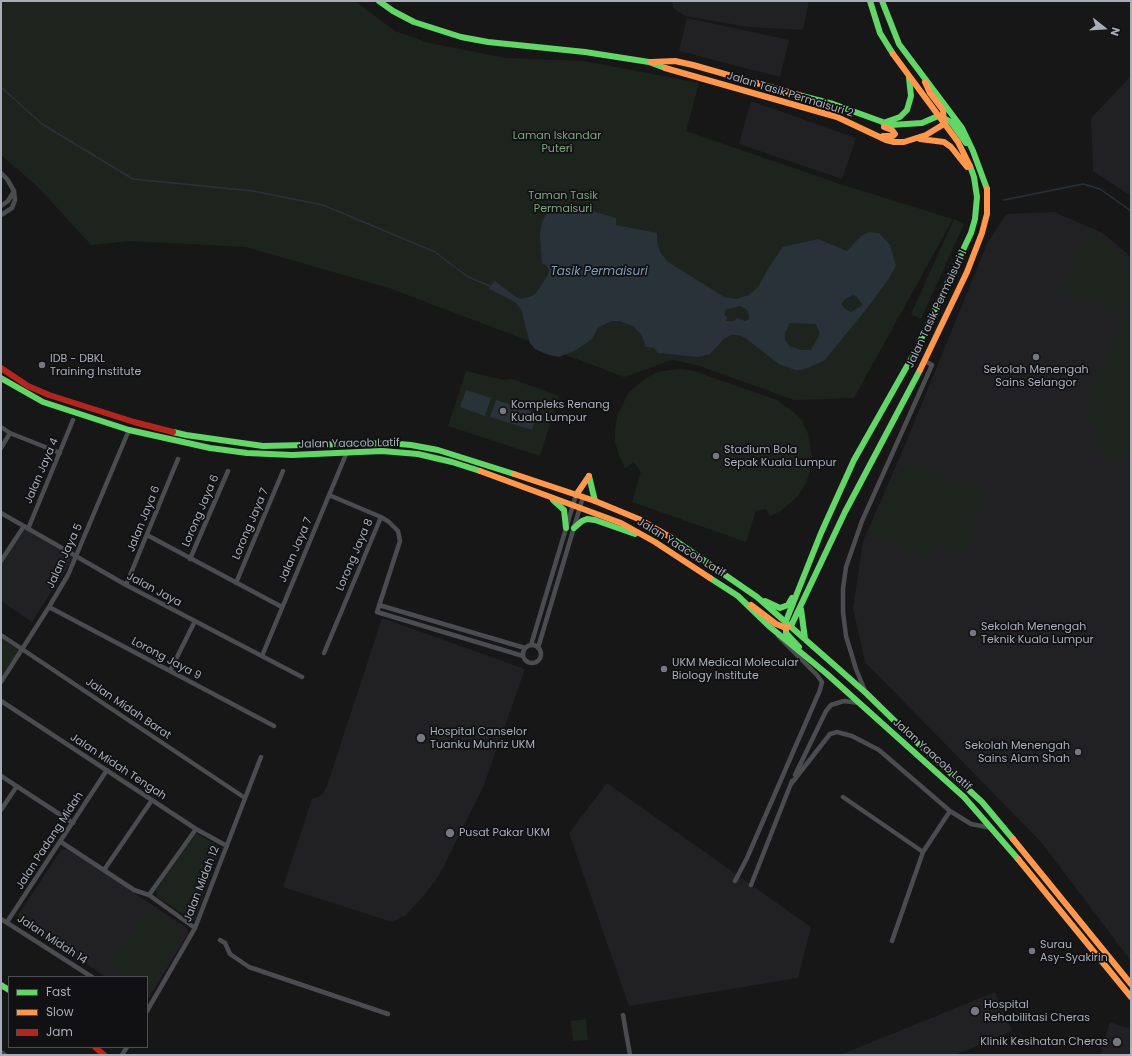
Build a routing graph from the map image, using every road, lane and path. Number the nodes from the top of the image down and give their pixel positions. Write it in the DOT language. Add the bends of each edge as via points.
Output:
graph roads {
  1 [pos="379,1"];
  2 [pos="870,1"];
  3 [pos="882,1"];
  4 [pos="649,62"];
  5 [pos="921,74"];
  6 [pos="909,78"];
  7 [pos="849,110"];
  8 [pos="941,117"];
  9 [pos="883,123"];
  10 [pos="944,124"];
  11 [pos="878,136"];
  12 [pos="916,139"];
  13 [pos="973,151"];
  14 [pos="1,173"];
  15 [pos="974,177"];
  16 [pos="14,192"];
  17 [pos="1,206"];
  18 [pos="1,215"];
  19 [pos="951,277"];
  20 [pos="962,282"];
  21 [pos="924,361"];
  22 [pos="1,368"];
  23 [pos="1,378"];
  24 [pos="73,420"];
  25 [pos="1,427"];
  26 [pos="129,430"];
  27 [pos="10,433"];
  28 [pos="1,448"];
  29 [pos="60,452"];
  30 [pos="347,452"];
  31 [pos="178,459"];
  32 [pos="228,471"];
  33 [pos="283,471"];
  34 [pos="576,494"];
  35 [pos="329,495"];
  36 [pos="545,495"];
  37 [pos="583,497"];
  38 [pos="595,501"];
  39 [pos="573,505"];
  40 [pos="580,507"];
  41 [pos="832,507"];
  42 [pos="845,512"];
  43 [pos="1,513"];
  44 [pos="381,517"];
  45 [pos="26,528"];
  46 [pos="566,528"];
  47 [pos="574,528"];
  48 [pos="147,535"];
  49 [pos="656,542"];
  50 [pos="76,557"];
  51 [pos="190,559"];
  52 [pos="1,562"];
  53 [pos="802,577"];
  54 [pos="236,583"];
  55 [pos="126,585"];
  56 [pos="738,596"];
  57 [pos="757,597"];
  58 [pos="379,605"];
  59 [pos="49,607"];
  60 [pos="282,607"];
  61 [pos="801,607"];
  62 [pos="195,621"];
  63 [pos="788,625"];
  64 [pos="770,627"];
  65 [pos="1,635"];
  66 [pos="805,640"];
  67 [pos="531,645"];
  68 [pos="525,648"];
  69 [pos="538,648"];
  70 [pos="22,650"];
  71 [pos="324,653"];
  72 [pos="262,656"];
  73 [pos="523,656"];
  74 [pos="170,671"];
  75 [pos="827,674"];
  76 [pos="302,676"];
  77 [pos="1,682"];
  78 [pos="866,693"];
  79 [pos="1,700"];
  80 [pos="860,703"];
  81 [pos="274,726"];
  82 [pos="261,758"];
  83 [pos="107,770"];
  84 [pos="1,776"];
  85 [pos="791,784"];
  86 [pos="17,786"];
  87 [pos="843,797"];
  88 [pos="245,798"];
  89 [pos="152,800"];
  90 [pos="1,810"];
  91 [pos="950,811"];
  92 [pos="73,823"];
  93 [pos="992,828"];
  94 [pos="196,829"];
  95 [pos="61,842"];
  96 [pos="227,846"];
  97 [pos="923,852"];
  98 [pos="104,870"];
  99 [pos="735,881"];
  100 [pos="751,885"];
  101 [pos="149,895"];
  102 [pos="1,919"];
  103 [pos="7,922"];
  104 [pos="195,928"];
  105 [pos="220,940"];
  106 [pos="892,941"];
  107 [pos="90,976"];
  108 [pos="1131,984"];
  109 [pos="1131,997"];
  110 [pos="148,1009"];
  111 [pos="388,1014"];
  112 [pos="623,1015"];
  113 [pos="96,1048"];
  114 [pos="1,1052"];
  115 [pos="5,1055"];
  116 [pos="104,1055"];
  117 [pos="630,1055"];
  1 -- 4 [label="street, Jalan Tasik Permaisuri 2" via="414,22 461,37"];
  2 -- 6 [label="street" via="880,33"];
  3 -- 5 [label="street, Jalan Tasik Permaisuri 1" via="899,44"];
  4 -- 7 [label="street, Jalan Tasik Permaisuri 2" via="675,60 693,64"];
  4 -- 11 [label="street, Jalan Tasik Permaisuri 2" via="837,117"];
  5 -- 8 [label="street" via="930,93 943,110"];
  5 -- 13 [label="street, Jalan Tasik Permaisuri 1" via="962,128"];
  6 -- 8 [label="street"];
  6 -- 9 [label="street" via="911,96 907,110 900,117"];
  7 -- 9 [label="street, Jalan Tasik Permaisuri 2"];
  7 -- 11 [label="street" via="853,115 888,128 895,134"];
  8 -- 9 [label="street, Jalan Tasik Permaisuri 2" via="922,122 891,125"];
  8 -- 10 [label="street"];
  8 -- 13 [label="street" via="951,122"];
  10 -- 12 [label="street, Jalan Tasik Permaisuri 2"];
  10 -- 15 [label="street, Jalan Tasik Permaisuri 1" via="958,142"];
  11 -- 12 [label="street, Jalan Tasik Permaisuri 2" via="894,142"];
  12 -- 15 [label="street" via="944,142 959,156"];
  13 -- 20 [label="street, Jalan Tasik Permaisuri 1" via="987,188 987,214"];
  14 -- 16 [label="street"];
  15 -- 19 [label="street, Jalan Tasik Permaisuri 1" via="977,197 975,219"];
  16 -- 17 [label="street"];
  16 -- 18 [label="street" via="12,208"];
  19 -- 20 [label="street"];
  19 -- 41 [label="street, Jalan Tasik Permaisuri 1" via="915,352 854,460"];
  20 -- 21 [label="street, Jalan Tasik Permaisuri 1"];
  21 -- 42 [label="street, Jalan Tasik Permaisuri 1"];
  21 -- 78 [label="street" via="932,365 862,521 846,567 843,597 846,636"];
  22 -- 34 [label="street, Jalan Yaacob Latif" via="28,386 49,395 134,422 186,435 263,446 368,443 411,445 467,458"];
  23 -- 26 [label="street, Jalan Yaacob Latif" via="43,402"];
  24 -- 29 [label="street, Jalan Jaya 4"];
  25 -- 27 [label="street"];
  26 -- 30 [label="street, Jalan Yaacob Latif" via="210,448 247,453 292,455"];
  26 -- 50 [label="street, Jalan Jaya 5"];
  27 -- 28 [label="street"];
  27 -- 29 [label="street"];
  29 -- 45 [label="street, Jalan Jaya 4"];
  30 -- 35 [label="street, Jalan Jaya 7"];
  30 -- 36 [label="street, Jalan Yaacob Latif" via="418,454 452,462"];
  31 -- 48 [label="street, Jalan Jaya 6"];
  32 -- 51 [label="street, Lorong Jaya 6"];
  33 -- 54 [label="street, Lorong Jaya 7"];
  34 -- 37 [label="street, Jalan Yaacob Latif"];
  34 -- 38 [label="street" via="589,476"];
  34 -- 39 [label="street"];
  35 -- 44 [label="street, Lorong Jaya 8"];
  35 -- 60 [label="street, Jalan Jaya 7"];
  36 -- 39 [label="street, Jalan Yaacob Latif"];
  36 -- 46 [label="street" via="561,506"];
  37 -- 38 [label="street, Jalan Yaacob Latif"];
  37 -- 40 [label="street"];
  38 -- 57 [label="street, Jalan Yaacob Latif" via="655,528"];
  39 -- 40 [label="street, Jalan Yaacob Latif"];
  39 -- 46 [label="street"];
  40 -- 47 [label="street"];
  40 -- 49 [label="street, Jalan Yaacob Latif" via="622,523"];
  41 -- 42 [label="street"];
  41 -- 53 [label="street, Jalan Tasik Permaisuri 1"];
  42 -- 61 [label="street, Jalan Tasik Permaisuri 1"];
  43 -- 45 [label="street, Jalan Jaya"];
  44 -- 58 [label="street" via="395,527 400,541"];
  44 -- 71 [label="street, Lorong Jaya 8"];
  45 -- 50 [label="street, Jalan Jaya"];
  45 -- 52 [label="street, Jalan Jaya 4"];
  46 -- 67 [label="street"];
  47 -- 49 [label="street" via="587,519 595,520"];
  47 -- 69 [label="street"];
  48 -- 51 [label="street"];
  48 -- 55 [label="street, Jalan Jaya 6"];
  49 -- 56 [label="street, Jalan Yaacob Latif"];
  50 -- 55 [label="street, Jalan Jaya"];
  50 -- 59 [label="street, Jalan Jaya 5"];
  51 -- 54 [label="street"];
  53 -- 57 [label="street" via="788,605 784,607 780,608"];
  53 -- 63 [label="street, Jalan Tasik Permaisuri 1"];
  54 -- 60 [label="street"];
  55 -- 62 [label="street, Jalan Jaya"];
  56 -- 63 [label="street" via="776,624"];
  56 -- 64 [label="street, Jalan Yaacob Latif"];
  57 -- 63 [label="street, Jalan Yaacob Latif"];
  58 -- 68 [label="street"];
  58 -- 73 [label="street" via="377,612"];
  59 -- 70 [label="street, Jalan Jaya 5"];
  59 -- 74 [label="street, Lorong Jaya 9"];
  60 -- 72 [label="street, Jalan Jaya 7"];
  61 -- 63 [label="street, Jalan Tasik Permaisuri 1"];
  61 -- 66 [label="street"];
  62 -- 72 [label="street, Jalan Jaya"];
  62 -- 74 [label="street"];
  63 -- 66 [label="street, Jalan Yaacob Latif"];
  63 -- 75 [label="street" via="786,633"];
  64 -- 75 [label="street, Jalan Yaacob Latif"];
  64 -- 99 [label="street" via="822,682"];
  65 -- 70 [label="street, Jalan Midah Barat"];
  66 -- 78 [label="street, Jalan Yaacob Latif"];
  67 -- 68 [label="street"];
  67 -- 69 [label="street"];
  68 -- 73 [label="street"];
  69 -- 73 [label="street" via="541,656 535,663 527,662"];
  70 -- 77 [label="street, Jalan Jaya 5"];
  70 -- 88 [label="street, Jalan Midah Barat"];
  72 -- 76 [label="street, Jalan Jaya"];
  74 -- 81 [label="street, Lorong Jaya 9"];
  75 -- 80 [label="street, Jalan Yaacob Latif"];
  78 -- 108 [label="street, Jalan Yaacob Latif" via="982,802"];
  79 -- 83 [label="street, Jalan Midah Tengah"];
  80 -- 85 [label="street" via="844,701 831,705"];
  80 -- 93 [label="street, Jalan Yaacob Latif" via="964,797"];
  82 -- 88 [label="street, Jalan Midah 12"];
  83 -- 89 [label="street, Jalan Midah Tengah"];
  83 -- 92 [label="street, Jalan Padang Midah"];
  84 -- 86 [label="street"];
  85 -- 91 [label="street" via="830,734 837,732 852,736 879,750"];
  85 -- 100 [label="street"];
  86 -- 90 [label="street"];
  86 -- 92 [label="street"];
  87 -- 97 [label="street"];
  88 -- 96 [label="street, Jalan Midah 12"];
  89 -- 94 [label="street, Jalan Midah Tengah"];
  89 -- 98 [label="street"];
  91 -- 93 [label="street" via="971,824"];
  91 -- 97 [label="street"];
  92 -- 95 [label="street, Jalan Padang Midah"];
  93 -- 109 [label="street, Jalan Yaacob Latif"];
  94 -- 96 [label="street, Jalan Midah Tengah"];
  94 -- 101 [label="street"];
  95 -- 98 [label="street"];
  95 -- 103 [label="street, Jalan Padang Midah"];
  96 -- 104 [label="street, Jalan Midah 12"];
  97 -- 106 [label="street"];
  98 -- 101 [label="street" via="134,890"];
  101 -- 104 [label="street"];
  102 -- 103 [label="street, Jalan Midah 14"];
  103 -- 107 [label="street, Jalan Midah 14"];
  104 -- 110 [label="street, Jalan Midah 12"];
  105 -- 111 [label="street" via="225,943 230,954 249,967"];
  112 -- 117 [label="street"];
  113 -- 116 [label="street"];
  114 -- 115 [label="street"];
}
